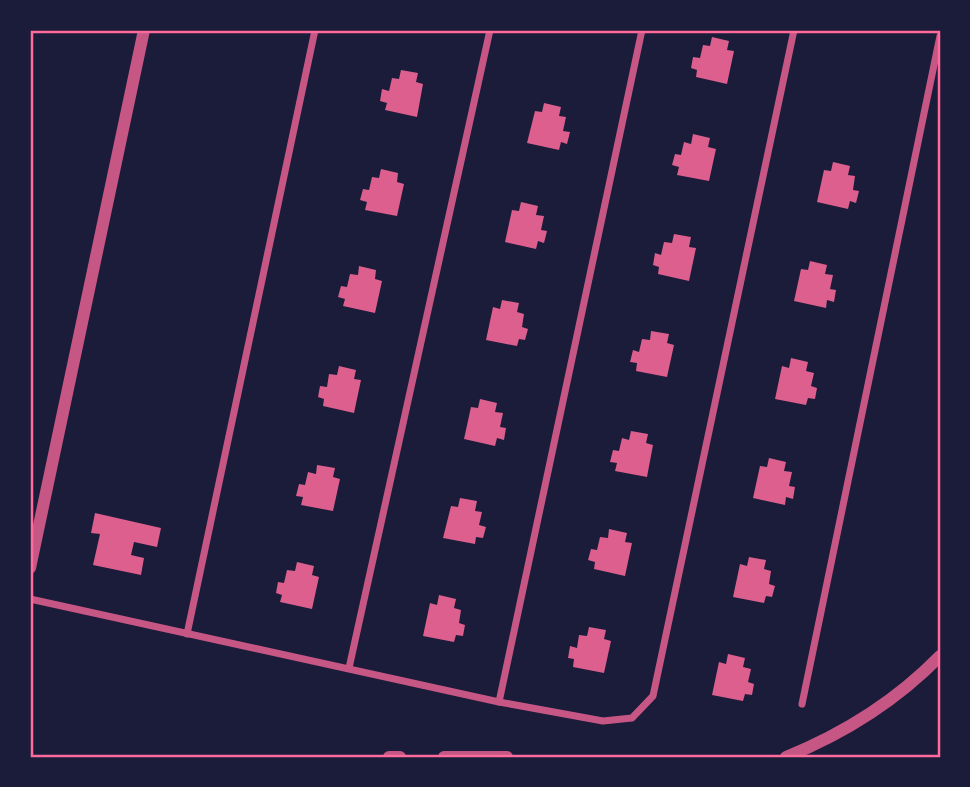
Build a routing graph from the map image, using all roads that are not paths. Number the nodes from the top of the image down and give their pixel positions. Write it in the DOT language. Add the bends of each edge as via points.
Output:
graph roads {
  1 [pos="144,30"];
  2 [pos="315,30"];
  3 [pos="490,30"];
  4 [pos="642,30"];
  5 [pos="794,30"];
  6 [pos="940,36"];
  7 [pos="30,568"];
  8 [pos="30,599"];
  9 [pos="187,634"];
  10 [pos="940,656"];
  11 [pos="349,668"];
  12 [pos="499,702"];
  13 [pos="802,704"];
  14 [pos="389,757"];
  15 [pos="400,757"];
  16 [pos="444,757"];
  17 [pos="507,757"];
  18 [pos="786,757"];
  1 -- 7 [label="street"];
  2 -- 9 [label="street"];
  3 -- 11 [label="street"];
  4 -- 12 [label="street"];
  5 -- 12 [label="street" via="653,696 632,718 603,722"];
  6 -- 13 [label="street"];
  8 -- 9 [label="street"];
  9 -- 11 [label="street"];
  10 -- 18 [label="street" via="866,716 826,741"];
  11 -- 12 [label="street"];
  14 -- 15 [label="street"];
  16 -- 17 [label="street"];
}
